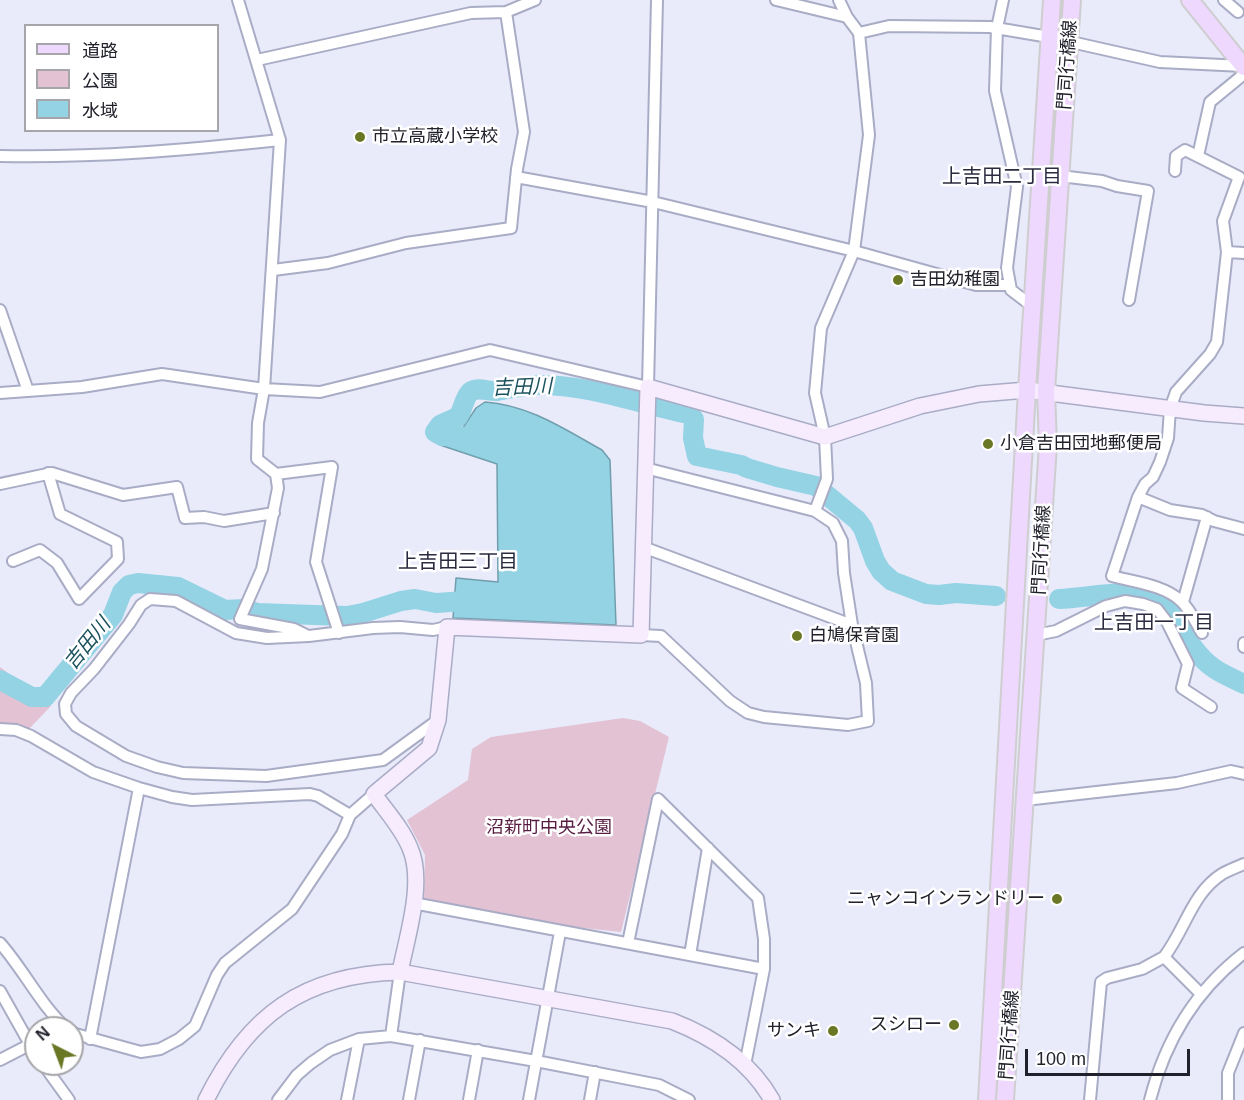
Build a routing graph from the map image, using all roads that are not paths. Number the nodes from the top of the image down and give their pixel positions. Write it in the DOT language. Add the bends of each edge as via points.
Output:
graph roads {
  1 [pos="238,0"];
  2 [pos="475,0"];
  3 [pos="535,0"];
  4 [pos="657,0"];
  5 [pos="776,0"];
  6 [pos="839,0"];
  7 [pos="1003,0"];
  8 [pos="1052,0"];
  9 [pos="1072,0"];
  10 [pos="1190,0"];
  11 [pos="1224,0"];
  12 [pos="506,12"];
  13 [pos="1238,12"];
  14 [pos="471,13"];
  15 [pos="847,16"];
  16 [pos="997,28"];
  17 [pos="859,33"];
  18 [pos="1049,37"];
  19 [pos="1069,42"];
  20 [pos="257,60"];
  21 [pos="1244,69"];
  22 [pos="280,140"];
  23 [pos="0,156"];
  24 [pos="1198,156"];
  25 [pos="1175,171"];
  26 [pos="1242,172"];
  27 [pos="1060,176"];
  28 [pos="516,177"];
  29 [pos="653,202"];
  30 [pos="854,250"];
  31 [pos="1227,252"];
  32 [pos="1244,253"];
  33 [pos="273,270"];
  34 [pos="1010,285"];
  35 [pos="1129,300"];
  36 [pos="1032,306"];
  37 [pos="0,310"];
  38 [pos="648,387"];
  39 [pos="264,389"];
  40 [pos="1027,390"];
  41 [pos="28,391"];
  42 [pos="1046,391"];
  43 [pos="0,393"];
  44 [pos="1170,408"];
  45 [pos="1244,416"];
  46 [pos="825,437"];
  47 [pos="645,468"];
  48 [pos="48,473"];
  49 [pos="276,474"];
  50 [pos="0,484"];
  51 [pos="1138,497"];
  52 [pos="815,512"];
  53 [pos="274,513"];
  54 [pos="1207,517"];
  55 [pos="1244,529"];
  56 [pos="643,547"];
  57 [pos="13,561"];
  58 [pos="1183,602"];
  59 [pos="852,625"];
  60 [pos="447,627"];
  61 [pos="339,633"];
  62 [pos="1202,633"];
  63 [pos="641,634"];
  64 [pos="1036,635"];
  65 [pos="309,636"];
  66 [pos="1211,707"];
  67 [pos="438,720"];
  68 [pos="0,729"];
  69 [pos="1244,774"];
  70 [pos="139,788"];
  71 [pos="374,794"];
  72 [pos="1025,800"];
  73 [pos="350,815"];
  74 [pos="708,848"];
  75 [pos="1244,864"];
  76 [pos="413,903"];
  77 [pos="560,932"];
  78 [pos="0,943"];
  79 [pos="628,943"];
  80 [pos="1244,953"];
  81 [pos="690,955"];
  82 [pos="1164,957"];
  83 [pos="764,969"];
  84 [pos="400,972"];
  85 [pos="0,991"];
  86 [pos="1201,994"];
  87 [pos="548,998"];
  88 [pos="53,1016"];
  89 [pos="1244,1033"];
  90 [pos="24,1034"];
  91 [pos="391,1036"];
  92 [pos="84,1037"];
  93 [pos="90,1039"];
  94 [pos="359,1039"];
  95 [pos="420,1040"];
  96 [pos="1241,1045"];
  97 [pos="478,1050"];
  98 [pos="24,1053"];
  99 [pos="0,1060"];
  100 [pos="536,1061"];
  101 [pos="745,1065"];
  102 [pos="595,1072"];
  103 [pos="52,1076"];
  104 [pos="69,1100"];
  105 [pos="206,1100"];
  106 [pos="278,1100"];
  107 [pos="347,1100"];
  108 [pos="409,1100"];
  109 [pos="469,1100"];
  110 [pos="529,1100"];
  111 [pos="590,1100"];
  112 [pos="689,1100"];
  113 [pos="772,1100"];
  114 [pos="987,1100"];
  115 [pos="1005,1100"];
  116 [pos="1090,1100"];
  117 [pos="1150,1100"];
  118 [pos="1228,1100"];
  1 -- 20 [label="street"];
  2 -- 14 [label="street"];
  3 -- 12 [label="street"];
  4 -- 29 [label="street"];
  5 -- 15 [label="street"];
  6 -- 15 [label="street"];
  7 -- 16 [label="street"];
  8 -- 18 [label="main road, 門司行橋線"];
  9 -- 19 [label="main road, 門司行橋線"];
  10 -- 21 [label="main road"];
  11 -- 13 [label="street"];
  12 -- 14 [label="street"];
  12 -- 28 [label="street" via="524,132"];
  14 -- 20 [label="street"];
  15 -- 17 [label="street"];
  16 -- 17 [label="street" via="889,26"];
  16 -- 18 [label="street"];
  16 -- 34 [label="street" via="995,91 1017,187 1007,268"];
  17 -- 30 [label="street" via="869,135"];
  18 -- 19 [label="street"];
  18 -- 36 [label="main road, 門司行橋線"];
  19 -- 21 [label="street" via="1160,62"];
  19 -- 27 [label="main road, 門司行橋線"];
  20 -- 22 [label="street"];
  21 -- 24 [label="street" via="1210,102"];
  22 -- 23 [label="street" via="181,151"];
  22 -- 33 [label="street"];
  24 -- 25 [label="street" via="1185,150 1176,156"];
  24 -- 26 [label="street"];
  26 -- 31 [label="street" via="1223,221"];
  27 -- 35 [label="street" via="1148,191"];
  27 -- 42 [label="main road, 門司行橋線"];
  28 -- 29 [label="street"];
  28 -- 33 [label="street" via="511,228 406,243 328,263"];
  29 -- 30 [label="street"];
  29 -- 38 [label="street"];
  30 -- 34 [label="street" via="976,285"];
  30 -- 46 [label="street" via="820,328 815,393"];
  31 -- 32 [label="street"];
  31 -- 44 [label="street" via="1217,342 1176,392"];
  33 -- 39 [label="street"];
  34 -- 36 [label="street"];
  36 -- 40 [label="main road, 門司行橋線"];
  37 -- 41 [label="street"];
  38 -- 39 [label="street" via="489,350 320,392"];
  38 -- 46 [label="street"];
  38 -- 47 [label="street"];
  39 -- 41 [label="street" via="162,374"];
  39 -- 49 [label="street" via="257,459"];
  40 -- 42 [label="street"];
  40 -- 46 [label="street" via="979,394 920,406"];
  40 -- 114 [label="main road, 門司行橋線"];
  41 -- 43 [label="street"];
  42 -- 44 [label="street"];
  42 -- 64 [label="main road, 門司行橋線" via="1048,445"];
  44 -- 45 [label="street"];
  44 -- 51 [label="street" via="1160,462"];
  46 -- 52 [label="street" via="827,478"];
  47 -- 52 [label="street"];
  47 -- 56 [label="street"];
  48 -- 50 [label="street"];
  48 -- 53 [label="street" via="123,495 177,487 185,518 224,521"];
  48 -- 57 [label="street" via="60,514 117,542 118,559 79,598 57,563 40,550"];
  49 -- 53 [label="street"];
  49 -- 61 [label="street" via="332,467 316,562"];
  51 -- 54 [label="street" via="1170,510"];
  51 -- 58 [label="street" via="1112,576 1157,588"];
  52 -- 59 [label="street" via="833,523 843,541"];
  53 -- 65 [label="street" via="262,569 240,619 294,629"];
  54 -- 55 [label="street"];
  54 -- 58 [label="street"];
  56 -- 59 [label="street"];
  56 -- 63 [label="street"];
  58 -- 62 [label="street"];
  59 -- 63 [label="street" via="866,683 868,721 849,725 748,713 661,636"];
  60 -- 61 [label="street" via="373,628"];
  60 -- 63 [label="street"];
  60 -- 67 [label="street"];
  61 -- 65 [label="street"];
  64 -- 66 [label="street" via="1056,631 1125,601 1157,609 1188,664 1182,688"];
  64 -- 72 [label="main road, 門司行橋線"];
  65 -- 67 [label="street" via="267,638 236,633 176,601 150,599 141,605 94,669 71,693 65,704 66,714 76,726 126,756 157,768 183,773 266,776 383,760"];
  67 -- 71 [label="street" via="429,748"];
  68 -- 70 [label="street" via="31,736 93,772"];
  69 -- 72 [label="street" via="1231,771 1177,783"];
  70 -- 73 [label="street" via="192,800 310,794"];
  70 -- 93 [label="street"];
  71 -- 73 [label="street"];
  71 -- 76 [label="street" via="411,849 416,871"];
  72 -- 115 [label="main road, 門司行橋線"];
  73 -- 93 [label="street" via="342,834 292,909 225,963 195,1026 160,1049 141,1052"];
  74 -- 79 [label="street" via="658,799"];
  74 -- 81 [label="street"];
  74 -- 83 [label="street" via="758,898"];
  75 -- 82 [label="street" via="1223,873 1208,886"];
  76 -- 77 [label="street"];
  76 -- 84 [label="street"];
  77 -- 79 [label="street"];
  77 -- 87 [label="street"];
  78 -- 88 [label="street"];
  79 -- 81 [label="street"];
  80 -- 86 [label="street"];
  81 -- 83 [label="street"];
  82 -- 86 [label="street"];
  82 -- 116 [label="street" via="1142,969 1101,982"];
  83 -- 101 [label="street"];
  84 -- 87 [label="street"];
  84 -- 91 [label="street"];
  84 -- 105 [label="street" via="375,972 332,981 269,1014 230,1056"];
  85 -- 90 [label="street"];
  86 -- 117 [label="street" via="1172,1039"];
  87 -- 100 [label="street"];
  87 -- 101 [label="street" via="672,1021 721,1045"];
  89 -- 96 [label="street"];
  91 -- 94 [label="street"];
  91 -- 95 [label="street"];
  92 -- 93 [label="street"];
  94 -- 106 [label="street" via="311,1062"];
  94 -- 107 [label="street"];
  95 -- 97 [label="street"];
  95 -- 108 [label="street"];
  96 -- 118 [label="street" via="1228,1073"];
  97 -- 100 [label="street"];
  97 -- 109 [label="street"];
  98 -- 99 [label="street"];
  100 -- 102 [label="street"];
  100 -- 110 [label="street"];
  101 -- 113 [label="street"];
  102 -- 111 [label="street"];
  102 -- 112 [label="street" via="659,1085"];
  103 -- 104 [label="street"];
}
